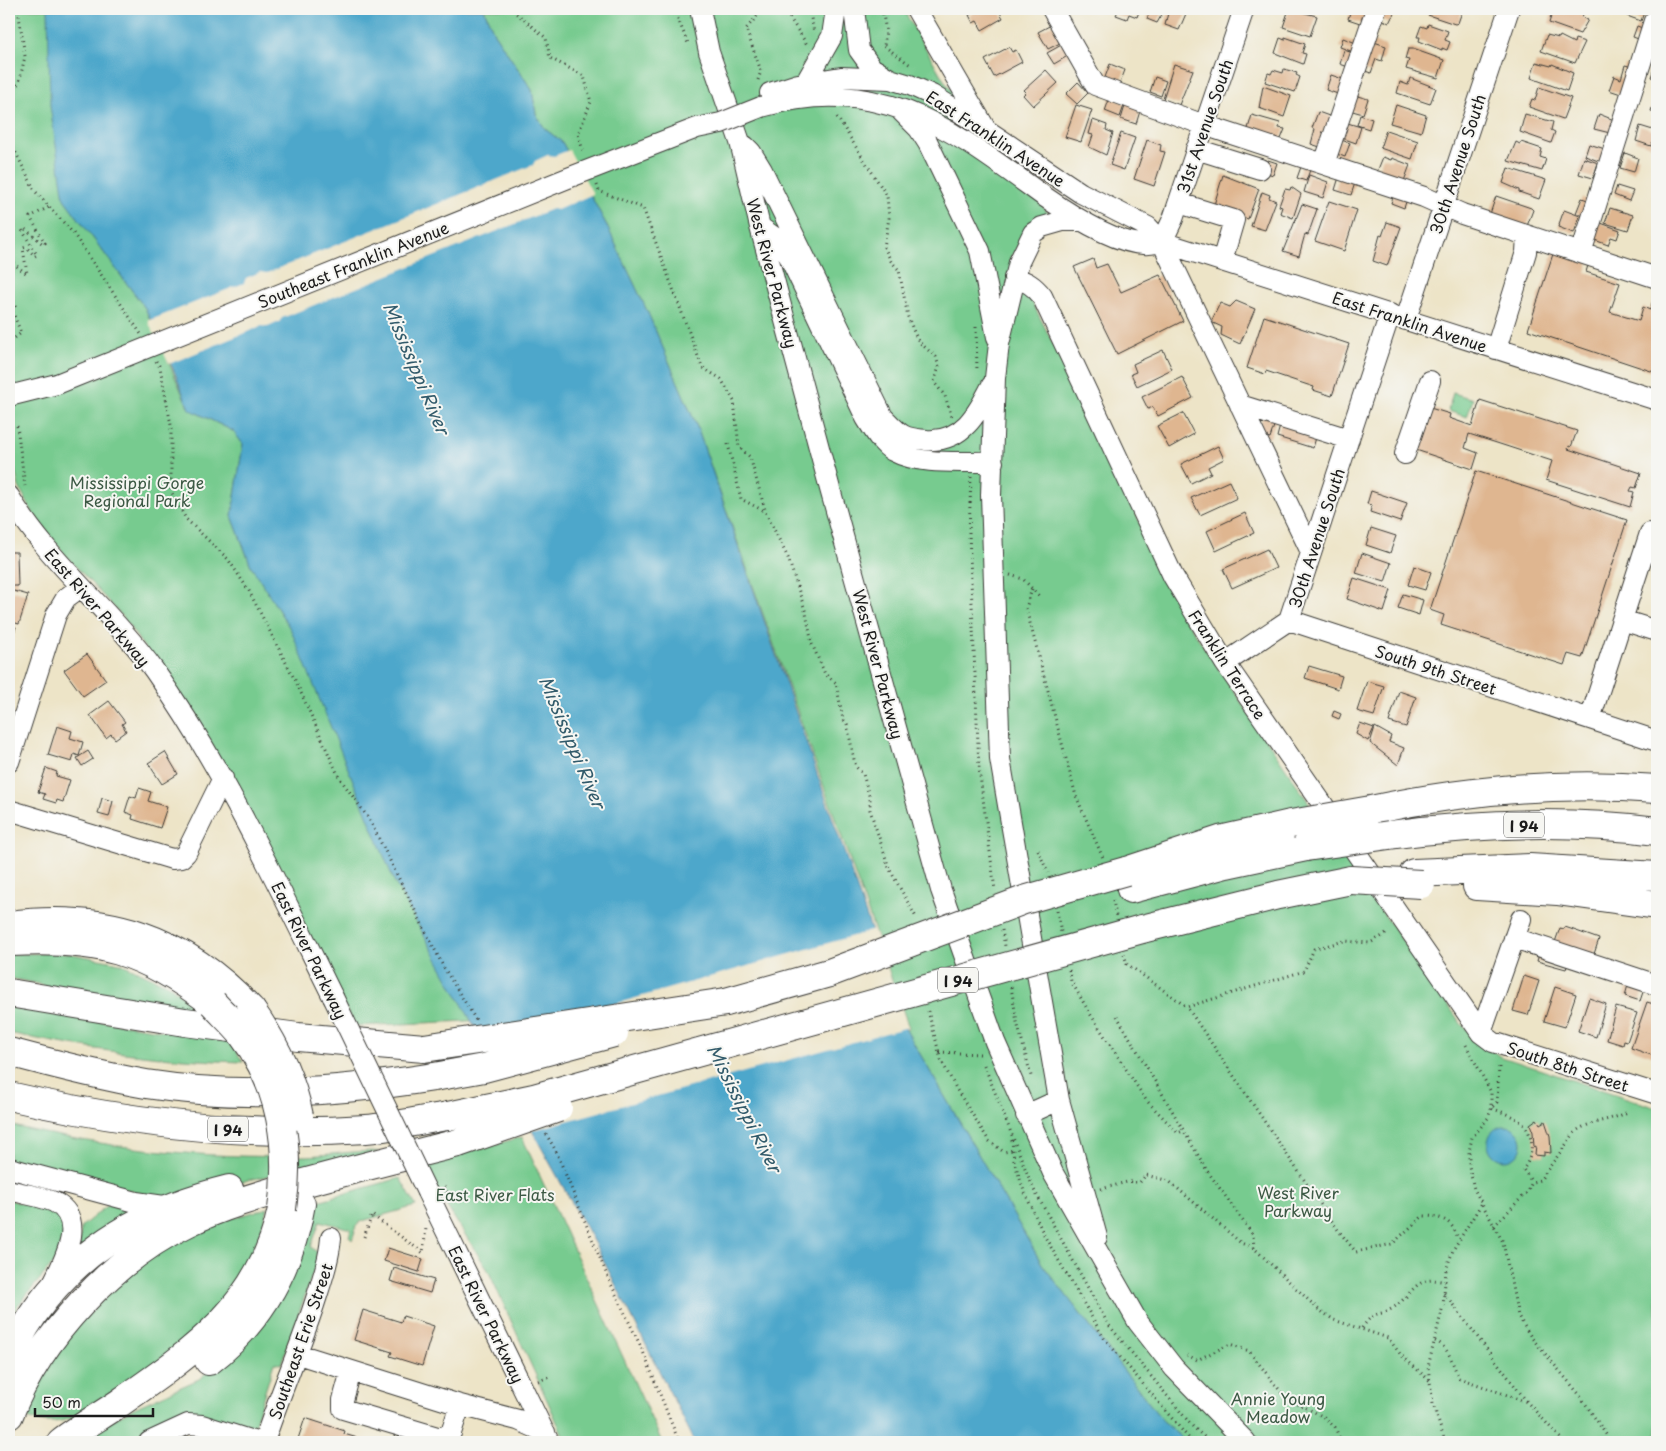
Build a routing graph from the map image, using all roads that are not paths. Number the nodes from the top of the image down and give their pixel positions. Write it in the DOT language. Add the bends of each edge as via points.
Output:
graph roads {
  1 [pos="690,9"];
  2 [pos="700,9"];
  3 [pos="836,9"];
  4 [pos="854,9"];
  5 [pos="916,9"];
  6 [pos="1052,9"];
  7 [pos="1244,9"];
  8 [pos="1376,9"];
  9 [pos="1509,9"];
  10 [pos="1654,21"];
  11 [pos="709,52"];
  12 [pos="890,79"];
  13 [pos="806,82"];
  14 [pos="758,96"];
  15 [pos="898,107"];
  16 [pos="1204,125"];
  17 [pos="986,130"];
  18 [pos="740,142"];
  19 [pos="1196,149"];
  20 [pos="1324,164"];
  21 [pos="1260,169"];
  22 [pos="1179,203"];
  23 [pos="1443,206"];
  24 [pos="1082,221"];
  25 [pos="760,227"];
  26 [pos="1528,236"];
  27 [pos="1162,242"];
  28 [pos="1581,254"];
  29 [pos="1222,261"];
  30 [pos="1014,278"];
  31 [pos="1657,278"];
  32 [pos="1398,316"];
  33 [pos="999,344"];
  34 [pos="1496,349"];
  35 [pos="994,378"];
  36 [pos="1430,382"];
  37 [pos="9,396"];
  38 [pos="1657,400"];
  39 [pos="1240,405"];
  40 [pos="1349,439"];
  41 [pos="1405,454"];
  42 [pos="993,462"];
  43 [pos="17,492"];
  44 [pos="1654,536"];
  45 [pos="1311,552"];
  46 [pos="81,587"];
  47 [pos="1289,620"];
  48 [pos="1622,620"];
  49 [pos="1657,631"];
  50 [pos="1225,662"];
  51 [pos="1590,719"];
  52 [pos="1657,741"];
  53 [pos="9,762"];
  54 [pos="223,778"];
  55 [pos="1657,789"];
  56 [pos="9,810"];
  57 [pos="1657,831"];
  58 [pos="1121,875"];
  59 [pos="1657,876"];
  60 [pos="1418,879"];
  61 [pos="1657,905"];
  62 [pos="1521,919"];
  63 [pos="9,925"];
  64 [pos="1514,938"];
  65 [pos="9,942"];
  66 [pos="1657,985"];
  67 [pos="9,993"];
  68 [pos="726,1002"];
  69 [pos="774,1031"];
  70 [pos="1474,1040"];
  71 [pos="9,1052"];
  72 [pos="1657,1094"];
  73 [pos="9,1096"];
  74 [pos="1059,1100"];
  75 [pos="1026,1115"];
  76 [pos="9,1168"];
  77 [pos="349,1170"];
  78 [pos="9,1190"];
  79 [pos="171,1207"];
  80 [pos="291,1207"];
  81 [pos="330,1238"];
  82 [pos="1102,1257"];
  83 [pos="48,1292"];
  84 [pos="298,1354"];
  85 [pos="9,1357"];
  86 [pos="351,1370"];
  87 [pos="460,1405"];
  88 [pos="9,1415"];
  89 [pos="545,1439"];
  90 [pos="61,1442"];
  91 [pos="149,1442"];
  92 [pos="256,1442"];
  93 [pos="264,1442"];
  94 [pos="1246,1442"];
  1 -- 11 [label="street, West River Parkway"];
  2 -- 11 [label="street, West River Parkway"];
  3 -- 13 [label="street" via="832,36"];
  4 -- 12 [label="street" via="859,50 872,68"];
  5 -- 17 [label="street"];
  6 -- 16 [label="street" via="1095,85"];
  7 -- 16 [label="street, 31st Avenue South"];
  8 -- 20 [label="street"];
  9 -- 23 [label="street, 30th Avenue South"];
  10 -- 28 [label="street"];
  11 -- 18 [label="street, West River Parkway"];
  12 -- 13 [label="street, East Franklin Avenue" via="841,77"];
  12 -- 17 [label="street, East Franklin Avenue" via="932,95"];
  13 -- 14 [label="street, East Franklin Avenue"];
  14 -- 15 [label="street, East Franklin Avenue" via="840,96"];
  14 -- 37 [label="street, Southeast Franklin Avenue, bridge" via="720,113 697,128 370,256 57,384"];
  15 -- 24 [label="street, East Franklin Avenue" via="954,134"];
  15 -- 33 [label="street, West River Parkway" via="928,143 980,251"];
  16 -- 19 [label="street, 31st Avenue South"];
  16 -- 20 [label="street"];
  17 -- 27 [label="street, East Franklin Avenue" via="1081,193 1148,227"];
  18 -- 25 [label="street, West River Parkway"];
  18 -- 35 [label="street" via="762,170 883,417 904,436 932,440 946,438 956,434 974,418"];
  19 -- 21 [label="street"];
  19 -- 22 [label="street, 31st Avenue South"];
  20 -- 23 [label="street" via="1424,196"];
  22 -- 27 [label="street, 31st Avenue South"];
  22 -- 29 [label="street" via="1234,220"];
  23 -- 26 [label="street"];
  23 -- 32 [label="street, 30th Avenue South"];
  24 -- 27 [label="street, East Franklin Avenue" via="1142,244"];
  24 -- 30 [label="street, West River Parkway" via="1050,224 1033,233"];
  25 -- 42 [label="street" via="786,250 866,418 892,450 924,459"];
  25 -- 75 [label="street, West River Parkway" via="941,890 995,1042"];
  26 -- 28 [label="street"];
  26 -- 34 [label="street"];
  27 -- 29 [label="street, East Franklin Avenue"];
  27 -- 39 [label="street"];
  28 -- 31 [label="street"];
  29 -- 32 [label="street, East Franklin Avenue"];
  30 -- 33 [label="street, West River Parkway"];
  30 -- 50 [label="street, Franklin Terrace" via="1034,286 1042,296 1174,576"];
  32 -- 34 [label="street, East Franklin Avenue"];
  32 -- 40 [label="street, 30th Avenue South"];
  33 -- 35 [label="street, West River Parkway"];
  34 -- 38 [label="street, East Franklin Avenue"];
  35 -- 42 [label="street, West River Parkway"];
  36 -- 41 [label="street"];
  39 -- 40 [label="street"];
  39 -- 45 [label="street"];
  40 -- 45 [label="street, 30th Avenue South"];
  42 -- 74 [label="street, West River Parkway" via="1000,758"];
  43 -- 46 [label="street, East River Parkway" via="26,522"];
  44 -- 48 [label="street"];
  45 -- 47 [label="street, 30th Avenue South"];
  46 -- 53 [label="street" via="66,598 56,615"];
  46 -- 54 [label="street, East River Parkway" via="119,626 153,669"];
  47 -- 50 [label="street"];
  47 -- 51 [label="street, South 9th Street"];
  48 -- 49 [label="street"];
  48 -- 51 [label="street"];
  50 -- 70 [label="street, Franklin Terrace"];
  51 -- 52 [label="street, South 9th Street"];
  54 -- 56 [label="street" via="186,854 181,858 162,857"];
  54 -- 89 [label="street, East River Parkway, bridge" via="333,997"];
  55 -- 58 [label="highway, bridge" via="1517,788 1438,797 1220,840"];
  57 -- 58 [label="highway, I 94, bridge" via="1538,824 1389,835 1306,847 1226,864"];
  58 -- 68 [label="highway, I 94, bridge" via="829,973"];
  59 -- 60 [label="highway" via="1530,868"];
  60 -- 61 [label="highway"];
  60 -- 69 [label="highway, I 94, bridge" via="1340,882 1142,929"];
  62 -- 64 [label="street"];
  63 -- 80 [label="highway, bridge" via="48,921 88,922 144,935 210,971 251,1010 277,1050 296,1101 302,1139"];
  64 -- 66 [label="street"];
  64 -- 70 [label="street"];
  65 -- 80 [label="highway, bridge" via="76,942 124,952 169,972 212,1003 254,1051 274,1093 284,1139"];
  67 -- 68 [label="highway, bridge" via="298,1037 424,1048"];
  68 -- 71 [label="highway, I 94, bridge" via="521,1059 434,1077 350,1089 199,1090 91,1073"];
  69 -- 73 [label="highway, I 94, bridge" via="534,1098 448,1116 366,1128 258,1131 142,1122"];
  69 -- 77 [label="highway, bridge" via="458,1143"];
  70 -- 72 [label="street, South 8th Street" via="1493,1042"];
  74 -- 75 [label="street"];
  74 -- 82 [label="street, West River Parkway"];
  75 -- 82 [label="street, West River Parkway" via="1052,1173"];
  76 -- 79 [label="street" via="136,1202"];
  77 -- 79 [label="highway" via="226,1189"];
  77 -- 88 [label="highway" via="215,1210 168,1233 135,1256 89,1296 56,1332 34,1363"];
  78 -- 83 [label="street" via="52,1201 61,1207 71,1222 70,1244"];
  79 -- 83 [label="highway" via="106,1242 72,1268"];
  80 -- 90 [label="highway" via="243,1297 223,1323 191,1352"];
  81 -- 84 [label="street, Southeast Erie Street" via="330,1253"];
  82 -- 94 [label="street, West River Parkway" via="1138,1322 1174,1368"];
  83 -- 85 [label="highway" via="25,1325"];
  84 -- 86 [label="street"];
  84 -- 93 [label="street, Southeast Erie Street"];
  86 -- 87 [label="street"];
  86 -- 87 [label="street" via="342,1400 343,1409 441,1438 451,1433"];
  87 -- 89 [label="street" via="518,1420"];
  91 -- 92 [label="street" via="188,1424 202,1425"];
}
